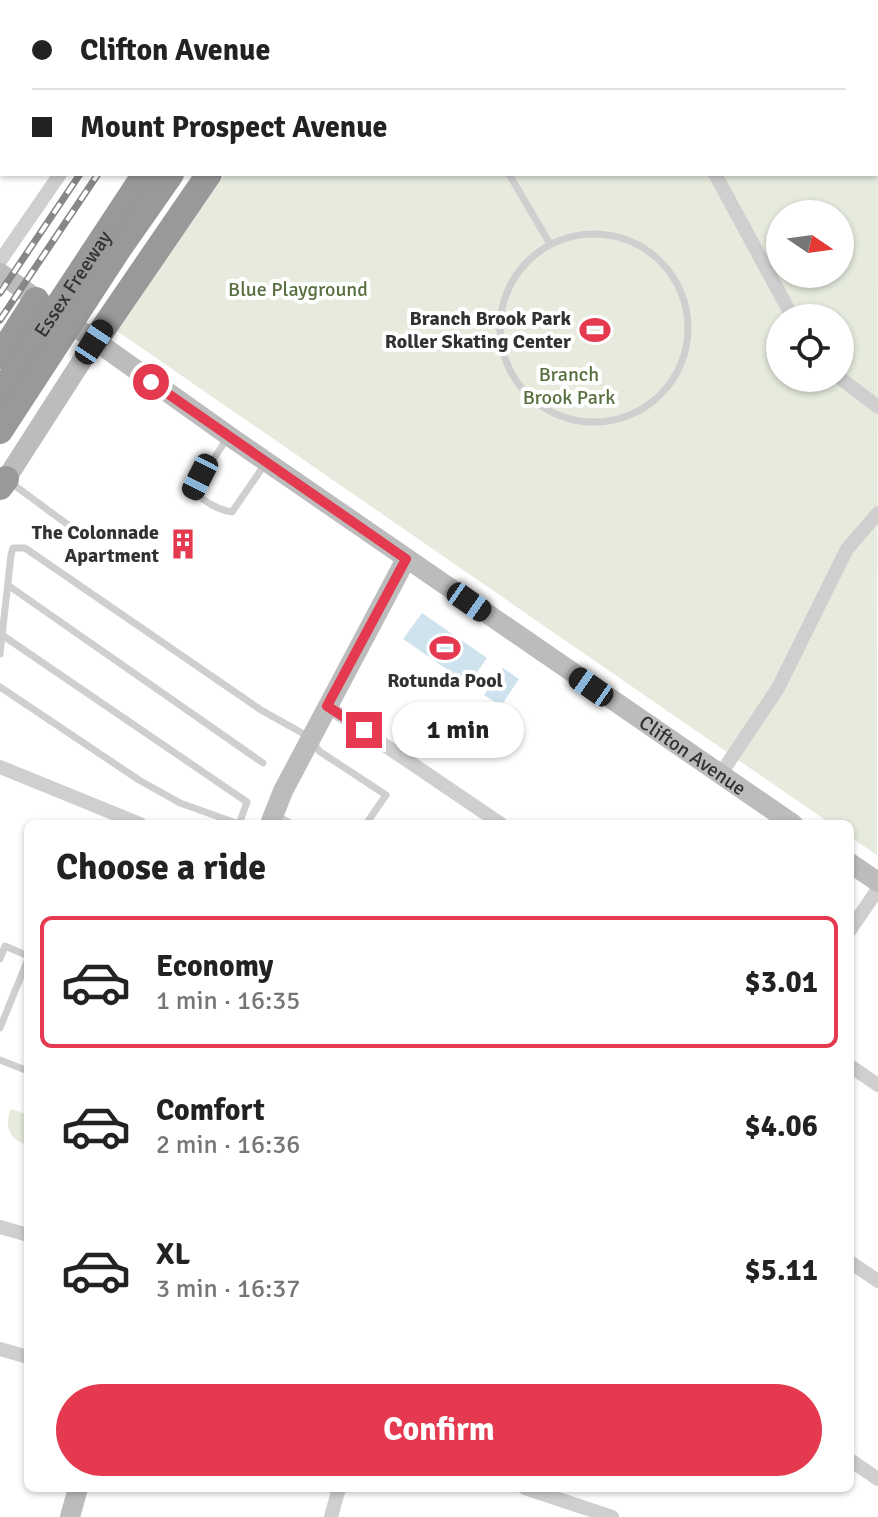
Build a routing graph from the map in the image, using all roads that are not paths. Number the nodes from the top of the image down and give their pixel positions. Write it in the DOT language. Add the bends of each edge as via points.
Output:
graph roads {
  1 [pos="59,176"];
  2 [pos="144,176"];
  3 [pos="170,176"];
  4 [pos="207,176"];
  5 [pos="510,176"];
  6 [pos="716,176"];
  7 [pos="550,244"];
  8 [pos="0,261"];
  9 [pos="0,273"];
  10 [pos="36,300"];
  11 [pos="785,304"];
  12 [pos="86,336"];
  13 [pos="0,356"];
  14 [pos="854,389"];
  15 [pos="0,394"];
  16 [pos="878,407"];
  17 [pos="42,422"];
  18 [pos="5,434"];
  19 [pos="229,436"];
  20 [pos="266,462"];
  21 [pos="3,483"];
  22 [pos="878,513"];
  23 [pos="79,533"];
  24 [pos="406,559"];
  25 [pos="9,586"];
  26 [pos="2,635"];
  27 [pos="0,654"];
  28 [pos="0,687"];
  29 [pos="327,706"];
  30 [pos="311,738"];
  31 [pos="263,763"];
  32 [pos="0,767"];
  33 [pos="720,775"];
  34 [pos="272,819"];
  35 [pos="130,820"];
  36 [pos="228,820"];
  37 [pos="240,820"];
  38 [pos="369,820"];
  39 [pos="495,820"];
  40 [pos="787,820"];
  41 [pos="854,866"];
  42 [pos="878,882"];
  43 [pos="878,889"];
  44 [pos="854,924"];
  45 [pos="24,956"];
  46 [pos="0,959"];
  47 [pos="24,968"];
  48 [pos="0,1028"];
  49 [pos="0,1060"];
  50 [pos="24,1069"];
  51 [pos="854,1069"];
  52 [pos="878,1085"];
  53 [pos="0,1227"];
  54 [pos="24,1234"];
  55 [pos="854,1265"];
  56 [pos="878,1281"];
  57 [pos="0,1349"];
  58 [pos="24,1356"];
  59 [pos="854,1463"];
  60 [pos="878,1479"];
  61 [pos="77,1492"];
  62 [pos="338,1492"];
  63 [pos="537,1492"];
  64 [pos="70,1517"];
  65 [pos="331,1517"];
  66 [pos="612,1517"];
  1 -- 8 [label="street"];
  2 -- 15 [label="highway, Essex Freeway"];
  3 -- 18 [label="highway, Essex Freeway" via="99,279"];
  4 -- 12 [label="highway"];
  5 -- 7 [label="lane"];
  6 -- 11 [label="street"];
  7 -- 7 [label="lane" via="526,263 505,297 500,336 511,374 534,402 565,418 598,423 631,416 659,397 684,356 689,323 680,287 657,257 622,237 581,234"];
  9 -- 10 [label="main road, Clifton Avenue"];
  10 -- 12 [label="main road, Clifton Avenue"];
  10 -- 13 [label="highway"];
  12 -- 17 [label="main road"];
  12 -- 19 [label="main road, Clifton Avenue"];
  14 -- 16 [label="street"];
  17 -- 18 [label="main road" via="32,430"];
  17 -- 21 [label="main road"];
  19 -- 20 [label="main road, Clifton Avenue"];
  19 -- 20 [label="lane" via="193,492 232,512"];
  20 -- 24 [label="main road, Clifton Avenue"];
  21 -- 23 [label="lane"];
  22 -- 33 [label="street" via="847,549 778,688"];
  24 -- 29 [label="main road"];
  24 -- 33 [label="main road, Clifton Avenue"];
  25 -- 26 [label="lane"];
  25 -- 30 [label="lane" via="13,548 25,548 261,710"];
  25 -- 31 [label="lane"];
  26 -- 27 [label="lane"];
  26 -- 37 [label="lane" via="247,802"];
  28 -- 36 [label="lane" via="139,780 180,803"];
  29 -- 30 [label="main road"];
  29 -- 39 [label="street"];
  30 -- 34 [label="main road"];
  30 -- 38 [label="lane" via="319,751 386,795"];
  32 -- 35 [label="street"];
  33 -- 40 [label="main road, Clifton Avenue"];
  41 -- 42 [label="main road"];
  43 -- 44 [label="street"];
  45 -- 46 [label="lane" via="5,946"];
  47 -- 48 [label="lane"];
  49 -- 50 [label="lane"];
  51 -- 52 [label="street"];
  53 -- 54 [label="street"];
  55 -- 56 [label="street"];
  57 -- 58 [label="street"];
  59 -- 60 [label="street"];
  61 -- 64 [label="main road"];
  62 -- 65 [label="street"];
  63 -- 66 [label="street"];
}
